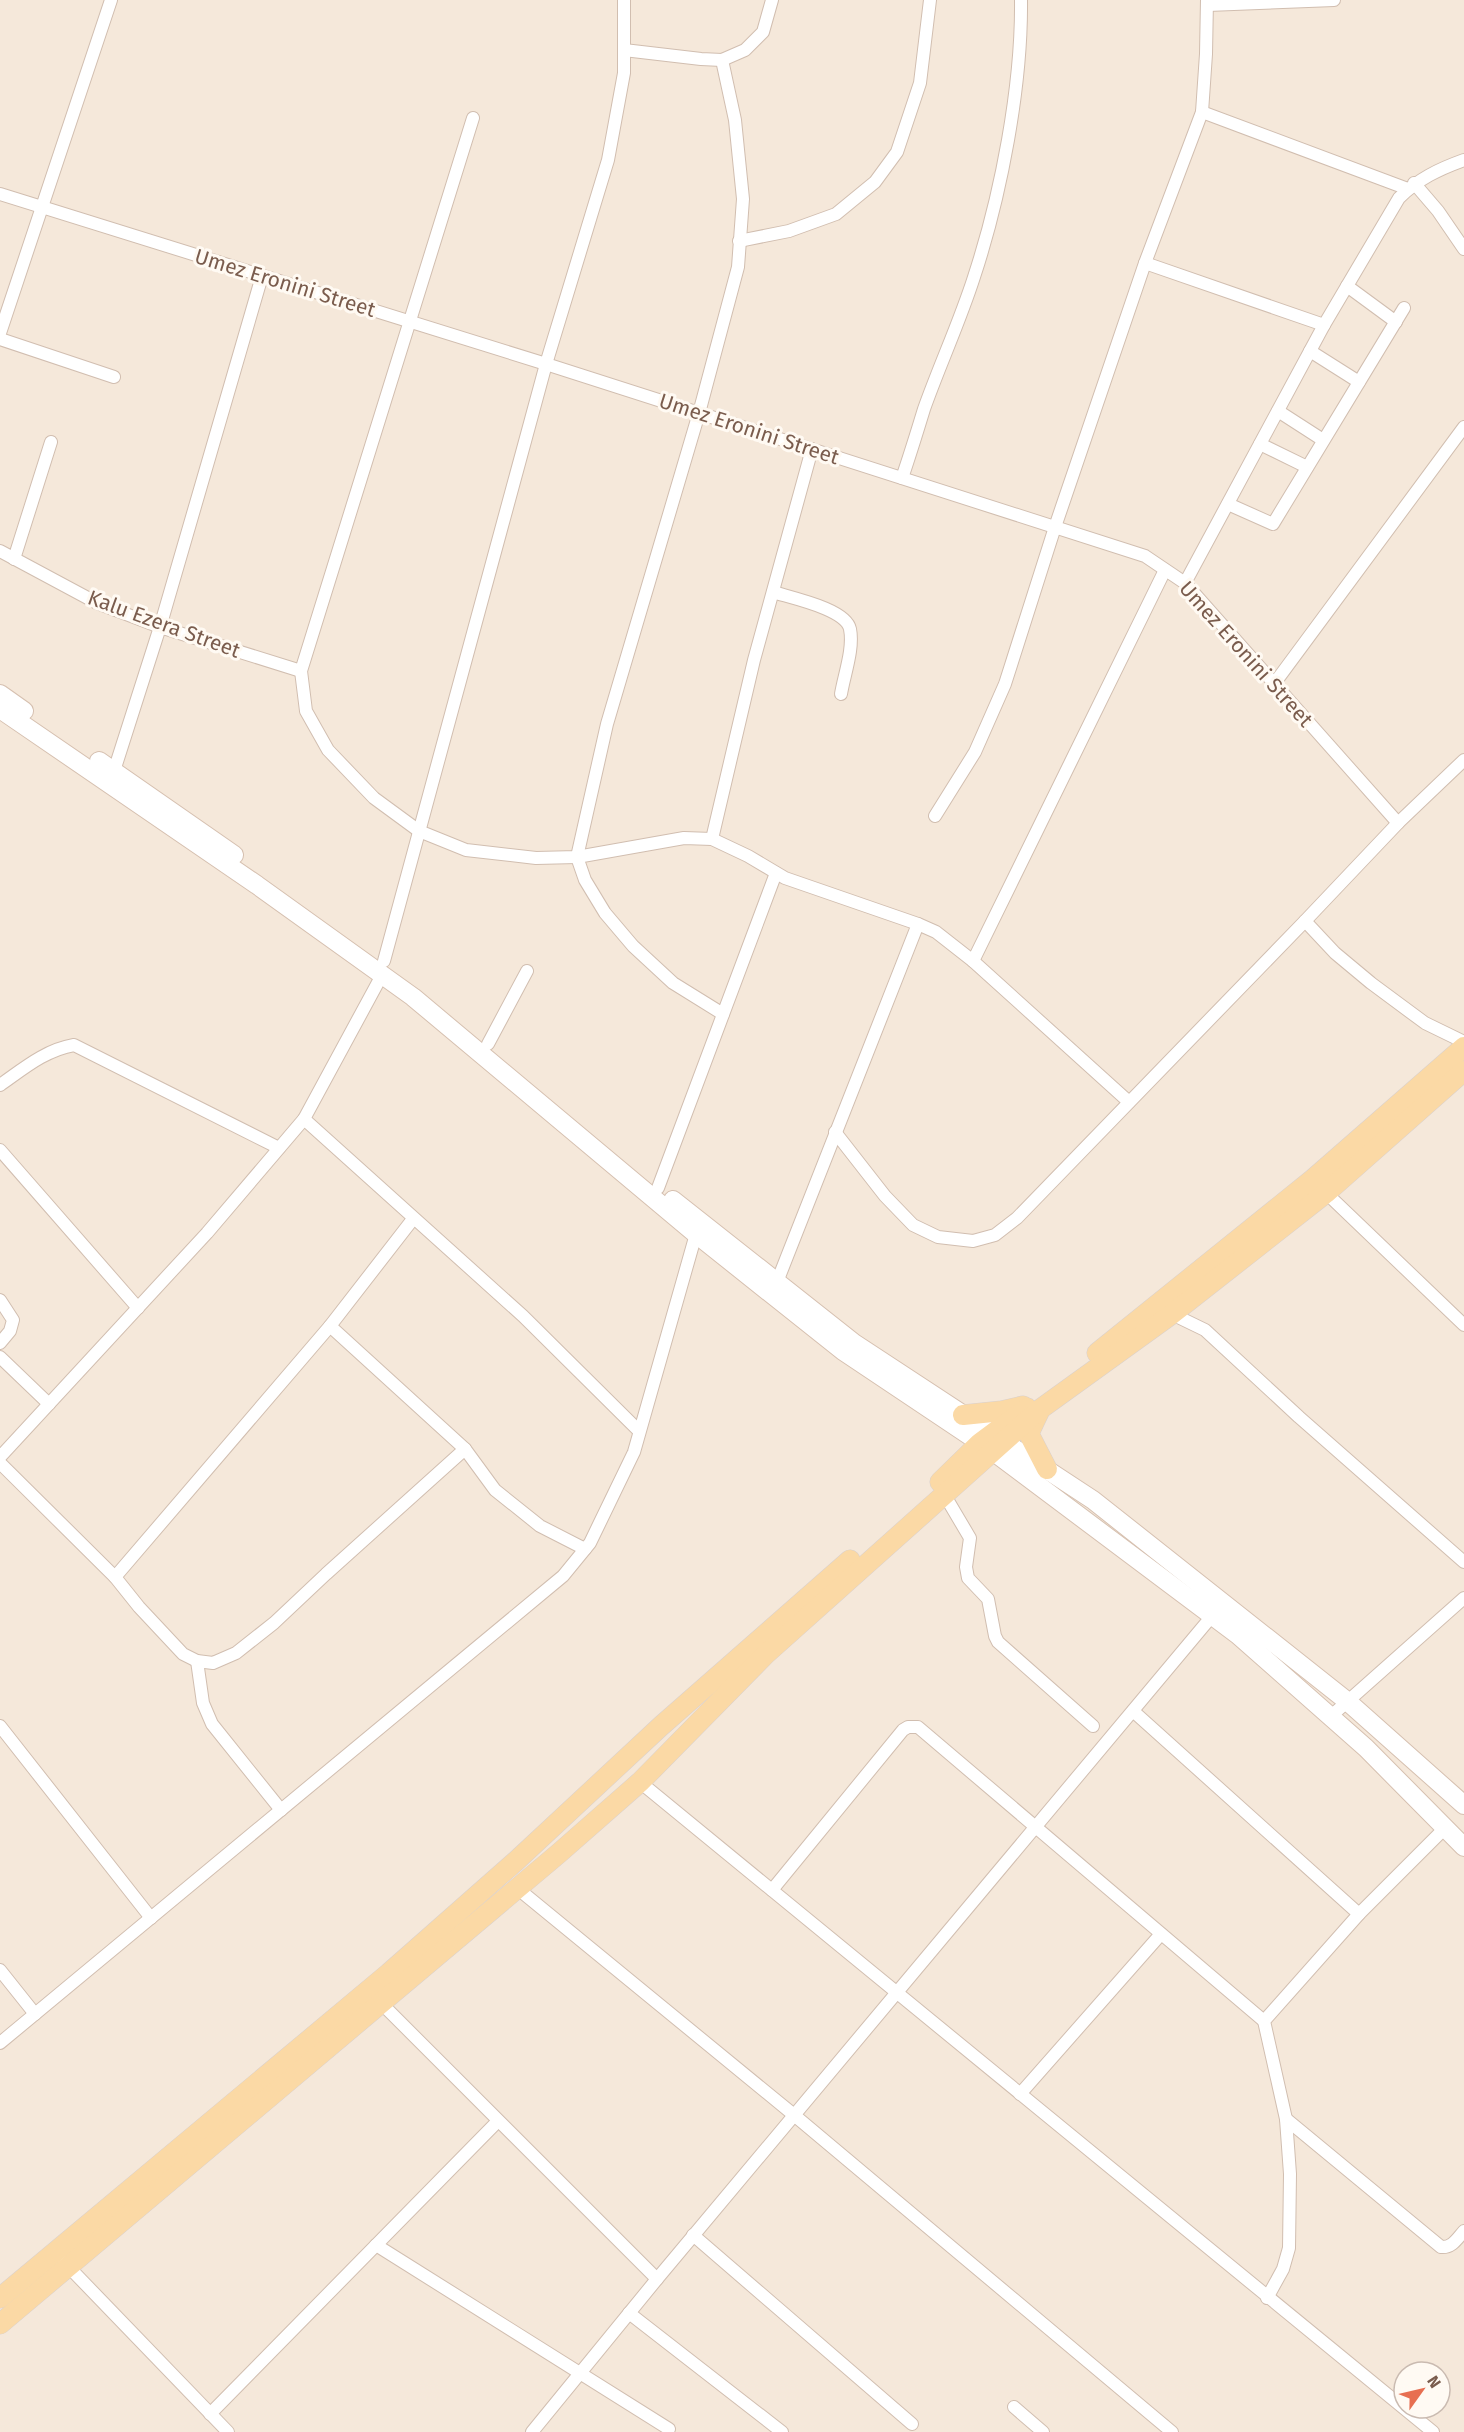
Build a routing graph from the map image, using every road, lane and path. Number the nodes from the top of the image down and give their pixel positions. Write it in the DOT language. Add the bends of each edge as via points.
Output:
graph roads {
  1 [pos="111,0"];
  2 [pos="624,0"];
  3 [pos="772,0"];
  4 [pos="930,0"];
  5 [pos="1021,0"];
  6 [pos="1334,0"];
  7 [pos="1208,2"];
  8 [pos="624,50"];
  9 [pos="722,60"];
  10 [pos="1202,112"];
  11 [pos="473,118"];
  12 [pos="1464,160"];
  13 [pos="1411,186"];
  14 [pos="0,194"];
  15 [pos="44,207"];
  16 [pos="740,241"];
  17 [pos="1464,249"];
  18 [pos="1145,263"];
  19 [pos="262,276"];
  20 [pos="1347,286"];
  21 [pos="1404,308"];
  22 [pos="410,322"];
  23 [pos="1396,322"];
  24 [pos="1324,325"];
  25 [pos="0,333"];
  26 [pos="0,339"];
  27 [pos="1310,351"];
  28 [pos="546,364"];
  29 [pos="114,377"];
  30 [pos="1359,382"];
  31 [pos="1278,411"];
  32 [pos="699,413"];
  33 [pos="1464,427"];
  34 [pos="1323,440"];
  35 [pos="51,441"];
  36 [pos="1260,444"];
  37 [pos="812,449"];
  38 [pos="1307,467"];
  39 [pos="902,478"];
  40 [pos="1228,504"];
  41 [pos="1055,527"];
  42 [pos="0,551"];
  43 [pos="14,559"];
  44 [pos="1166,570"];
  45 [pos="1185,583"];
  46 [pos="773,592"];
  47 [pos="160,627"];
  48 [pos="301,671"];
  49 [pos="1274,684"];
  50 [pos="0,694"];
  51 [pos="841,694"];
  52 [pos="0,709"];
  53 [pos="1464,760"];
  54 [pos="114,771"];
  55 [pos="935,816"];
  56 [pos="1398,823"];
  57 [pos="419,831"];
  58 [pos="712,839"];
  59 [pos="577,857"];
  60 [pos="776,873"];
  61 [pos="1305,921"];
  62 [pos="918,924"];
  63 [pos="973,962"];
  64 [pos="383,968"];
  65 [pos="527,970"];
  66 [pos="723,1014"];
  67 [pos="1464,1042"];
  68 [pos="488,1044"];
  69 [pos="1464,1047"];
  70 [pos="1464,1071"];
  71 [pos="0,1085"];
  72 [pos="1129,1102"];
  73 [pos="304,1119"];
  74 [pos="835,1132"];
  75 [pos="279,1148"];
  76 [pos="0,1150"];
  77 [pos="1319,1186"];
  78 [pos="658,1188"];
  79 [pos="413,1219"];
  80 [pos="696,1234"];
  81 [pos="777,1282"];
  82 [pos="0,1300"];
  83 [pos="138,1308"];
  84 [pos="1172,1314"];
  85 [pos="1464,1325"];
  86 [pos="330,1326"];
  87 [pos="0,1343"];
  88 [pos="0,1357"];
  89 [pos="49,1404"];
  90 [pos="1037,1406"];
  91 [pos="963,1415"];
  92 [pos="639,1431"];
  93 [pos="992,1443"];
  94 [pos="465,1449"];
  95 [pos="0,1457"];
  96 [pos="0,1463"];
  97 [pos="1047,1469"];
  98 [pos="944,1494"];
  99 [pos="585,1549"];
  100 [pos="1464,1562"];
  101 [pos="115,1576"];
  102 [pos="1464,1598"];
  103 [pos="1212,1616"];
  104 [pos="197,1661"];
  105 [pos="1347,1701"];
  106 [pos="1133,1711"];
  107 [pos="1330,1717"];
  108 [pos="0,1726"];
  109 [pos="1092,1726"];
  110 [pos="640,1782"];
  111 [pos="1464,1805"];
  112 [pos="281,1810"];
  113 [pos="1036,1827"];
  114 [pos="1445,1828"];
  115 [pos="1464,1847"];
  116 [pos="517,1888"];
  117 [pos="772,1890"];
  118 [pos="478,1908"];
  119 [pos="1359,1914"];
  120 [pos="151,1918"];
  121 [pos="1161,1934"];
  122 [pos="0,1970"];
  123 [pos="897,1992"];
  124 [pos="380,2002"];
  125 [pos="35,2014"];
  126 [pos="1264,2021"];
  127 [pos="0,2043"];
  128 [pos="1020,2094"];
  129 [pos="794,2115"];
  130 [pos="1286,2119"];
  131 [pos="498,2121"];
  132 [pos="1464,2231"];
  133 [pos="693,2235"];
  134 [pos="375,2245"];
  135 [pos="62,2259"];
  136 [pos="657,2279"];
  137 [pos="0,2298"];
  138 [pos="1267,2298"];
  139 [pos="629,2313"];
  140 [pos="0,2324"];
  141 [pos="579,2373"];
  142 [pos="1014,2407"];
  143 [pos="210,2414"];
  144 [pos="912,2424"];
  145 [pos="669,2429"];
  146 [pos="228,2432"];
  147 [pos="532,2432"];
  148 [pos="782,2432"];
  149 [pos="1043,2432"];
  150 [pos="1172,2432"];
  151 [pos="1433,2432"];
  1 -- 15 [label="street"];
  2 -- 8 [label="street"];
  3 -- 9 [label="street" via="763,32 745,50"];
  4 -- 16 [label="street" via="920,83 897,152 875,182 836,214 789,231"];
  5 -- 39 [label="street" via="1014,92 998,187 974,277"];
  6 -- 7 [label="street"];
  7 -- 10 [label="street"];
  8 -- 9 [label="street"];
  8 -- 28 [label="street" via="624,73 608,160"];
  9 -- 16 [label="street" via="735,120 742,199"];
  10 -- 13 [label="street"];
  10 -- 18 [label="street"];
  11 -- 22 [label="street"];
  12 -- 13 [label="street"];
  13 -- 17 [label="street" via="1438,211"];
  13 -- 20 [label="street" via="1399,198"];
  14 -- 15 [label="street, Umez Eronini Street"];
  15 -- 19 [label="street, Umez Eronini Street"];
  15 -- 25 [label="street"];
  16 -- 32 [label="street" via="738,267"];
  18 -- 24 [label="street"];
  18 -- 41 [label="street"];
  19 -- 22 [label="street, Umez Eronini Street"];
  19 -- 47 [label="street"];
  20 -- 23 [label="street"];
  20 -- 24 [label="street"];
  21 -- 23 [label="street"];
  22 -- 28 [label="street, Umez Eronini Street"];
  22 -- 48 [label="street"];
  23 -- 30 [label="street"];
  24 -- 27 [label="street"];
  26 -- 29 [label="street"];
  27 -- 30 [label="street"];
  27 -- 31 [label="street"];
  28 -- 32 [label="street, Umez Eronini Street"];
  28 -- 57 [label="street"];
  30 -- 34 [label="street"];
  31 -- 34 [label="street"];
  31 -- 36 [label="street"];
  32 -- 37 [label="street, Umez Eronini Street"];
  32 -- 59 [label="street" via="607,724"];
  33 -- 49 [label="street"];
  34 -- 38 [label="street"];
  35 -- 43 [label="street"];
  36 -- 38 [label="street"];
  36 -- 40 [label="street"];
  37 -- 39 [label="street, Umez Eronini Street"];
  37 -- 46 [label="street"];
  38 -- 40 [label="street" via="1273,524"];
  39 -- 41 [label="street, Umez Eronini Street"];
  40 -- 45 [label="street"];
  41 -- 44 [label="street, Umez Eronini Street" via="1145,556"];
  41 -- 55 [label="street" via="1005,684 975,752"];
  42 -- 43 [label="street, Kalu Ezera Street"];
  43 -- 47 [label="street, Kalu Ezera Street" via="97,603"];
  44 -- 45 [label="street, Umez Eronini Street"];
  44 -- 63 [label="street"];
  45 -- 49 [label="street, Umez Eronini Street"];
  46 -- 51 [label="street" via="844,618 850,629 850,645"];
  46 -- 58 [label="street"];
  47 -- 48 [label="street, Kalu Ezera Street"];
  47 -- 54 [label="street"];
  48 -- 57 [label="street" via="306,711 328,750 374,798"];
  49 -- 56 [label="street, Umez Eronini Street"];
  50 -- 54 [label="main road"];
  52 -- 64 [label="main road"];
  53 -- 56 [label="street"];
  54 -- 64 [label="main road"];
  56 -- 61 [label="street"];
  57 -- 59 [label="street" via="466,850 536,858"];
  57 -- 64 [label="street"];
  58 -- 59 [label="street" via="684,838"];
  58 -- 60 [label="street"];
  59 -- 66 [label="street" via="605,913 633,946 672,983"];
  60 -- 62 [label="street"];
  60 -- 66 [label="street"];
  61 -- 67 [label="street" via="1371,983 1425,1023"];
  61 -- 72 [label="street"];
  62 -- 63 [label="street" via="936,932"];
  62 -- 74 [label="street"];
  63 -- 72 [label="street"];
  64 -- 68 [label="main road"];
  64 -- 73 [label="street"];
  64 -- 80 [label="main road"];
  65 -- 68 [label="street"];
  66 -- 78 [label="street"];
  68 -- 78 [label="main road"];
  69 -- 77 [label="main road"];
  70 -- 77 [label="main road"];
  71 -- 75 [label="street" via="42,1056 74,1044"];
  72 -- 74 [label="street" via="1017,1218 995,1235 973,1241 938,1237 913,1225"];
  73 -- 75 [label="street"];
  73 -- 79 [label="street"];
  74 -- 81 [label="street"];
  75 -- 83 [label="street"];
  76 -- 83 [label="street"];
  77 -- 84 [label="main road"];
  77 -- 85 [label="street"];
  77 -- 90 [label="main road"];
  78 -- 81 [label="main road"];
  79 -- 86 [label="street"];
  79 -- 92 [label="street" via="524,1316"];
  80 -- 92 [label="street"];
  80 -- 93 [label="main road" via="843,1351"];
  81 -- 91 [label="main road" via="854,1343"];
  82 -- 87 [label="street" via="13,1320"];
  83 -- 89 [label="street"];
  84 -- 90 [label="main road"];
  84 -- 100 [label="street" via="1205,1330"];
  86 -- 94 [label="street"];
  86 -- 101 [label="street"];
  88 -- 89 [label="street"];
  89 -- 95 [label="street"];
  90 -- 91 [label="main road"];
  90 -- 93 [label="main road"];
  90 -- 97 [label="main road" via="1030,1436"];
  91 -- 93 [label="main road"];
  92 -- 99 [label="street" via="634,1452"];
  93 -- 97 [label="main road"];
  93 -- 98 [label="main road"];
  93 -- 103 [label="main road"];
  93 -- 118 [label="main road" via="942,1480 661,1726"];
  94 -- 99 [label="street" via="495,1490 540,1526"];
  94 -- 104 [label="street" via="274,1623 236,1653 213,1663"];
  96 -- 101 [label="street"];
  97 -- 105 [label="main road" via="1093,1500"];
  98 -- 109 [label="street" via="970,1538 968,1578 991,1605 998,1642"];
  98 -- 110 [label="main road" via="766,1654"];
  99 -- 112 [label="street" via="563,1576"];
  101 -- 104 [label="street" via="138,1607 183,1654"];
  102 -- 105 [label="street"];
  103 -- 106 [label="street"];
  103 -- 107 [label="main road"];
  104 -- 112 [label="street" via="203,1703 212,1724"];
  105 -- 107 [label="street"];
  105 -- 111 [label="main road"];
  106 -- 113 [label="street"];
  106 -- 119 [label="street"];
  107 -- 114 [label="main road"];
  108 -- 120 [label="street"];
  110 -- 116 [label="main road"];
  110 -- 117 [label="street"];
  112 -- 120 [label="street"];
  113 -- 117 [label="street" via="918,1727 908,1727"];
  113 -- 121 [label="street"];
  113 -- 123 [label="street"];
  114 -- 115 [label="main road"];
  114 -- 119 [label="street"];
  116 -- 118 [label="main road"];
  116 -- 129 [label="street"];
  117 -- 123 [label="street"];
  118 -- 124 [label="main road"];
  118 -- 135 [label="main road" via="380,1980"];
  119 -- 126 [label="street"];
  120 -- 125 [label="street"];
  121 -- 126 [label="street"];
  121 -- 128 [label="street"];
  122 -- 125 [label="street"];
  123 -- 128 [label="street"];
  123 -- 129 [label="street"];
  124 -- 131 [label="street"];
  124 -- 135 [label="main road"];
  125 -- 127 [label="street"];
  126 -- 130 [label="street"];
  128 -- 138 [label="street"];
  129 -- 133 [label="street"];
  129 -- 150 [label="street"];
  130 -- 132 [label="street" via="1441,2247 1452,2245"];
  130 -- 138 [label="street" via="1289,2248"];
  131 -- 134 [label="street"];
  131 -- 136 [label="street"];
  133 -- 136 [label="street"];
  133 -- 144 [label="street"];
  134 -- 141 [label="street"];
  134 -- 143 [label="street"];
  135 -- 137 [label="main road"];
  135 -- 140 [label="main road"];
  135 -- 143 [label="street"];
  136 -- 139 [label="street"];
  138 -- 151 [label="street"];
  139 -- 141 [label="street"];
  139 -- 148 [label="street"];
  141 -- 145 [label="street"];
  141 -- 147 [label="street"];
  142 -- 149 [label="street"];
  143 -- 146 [label="street"];
}
